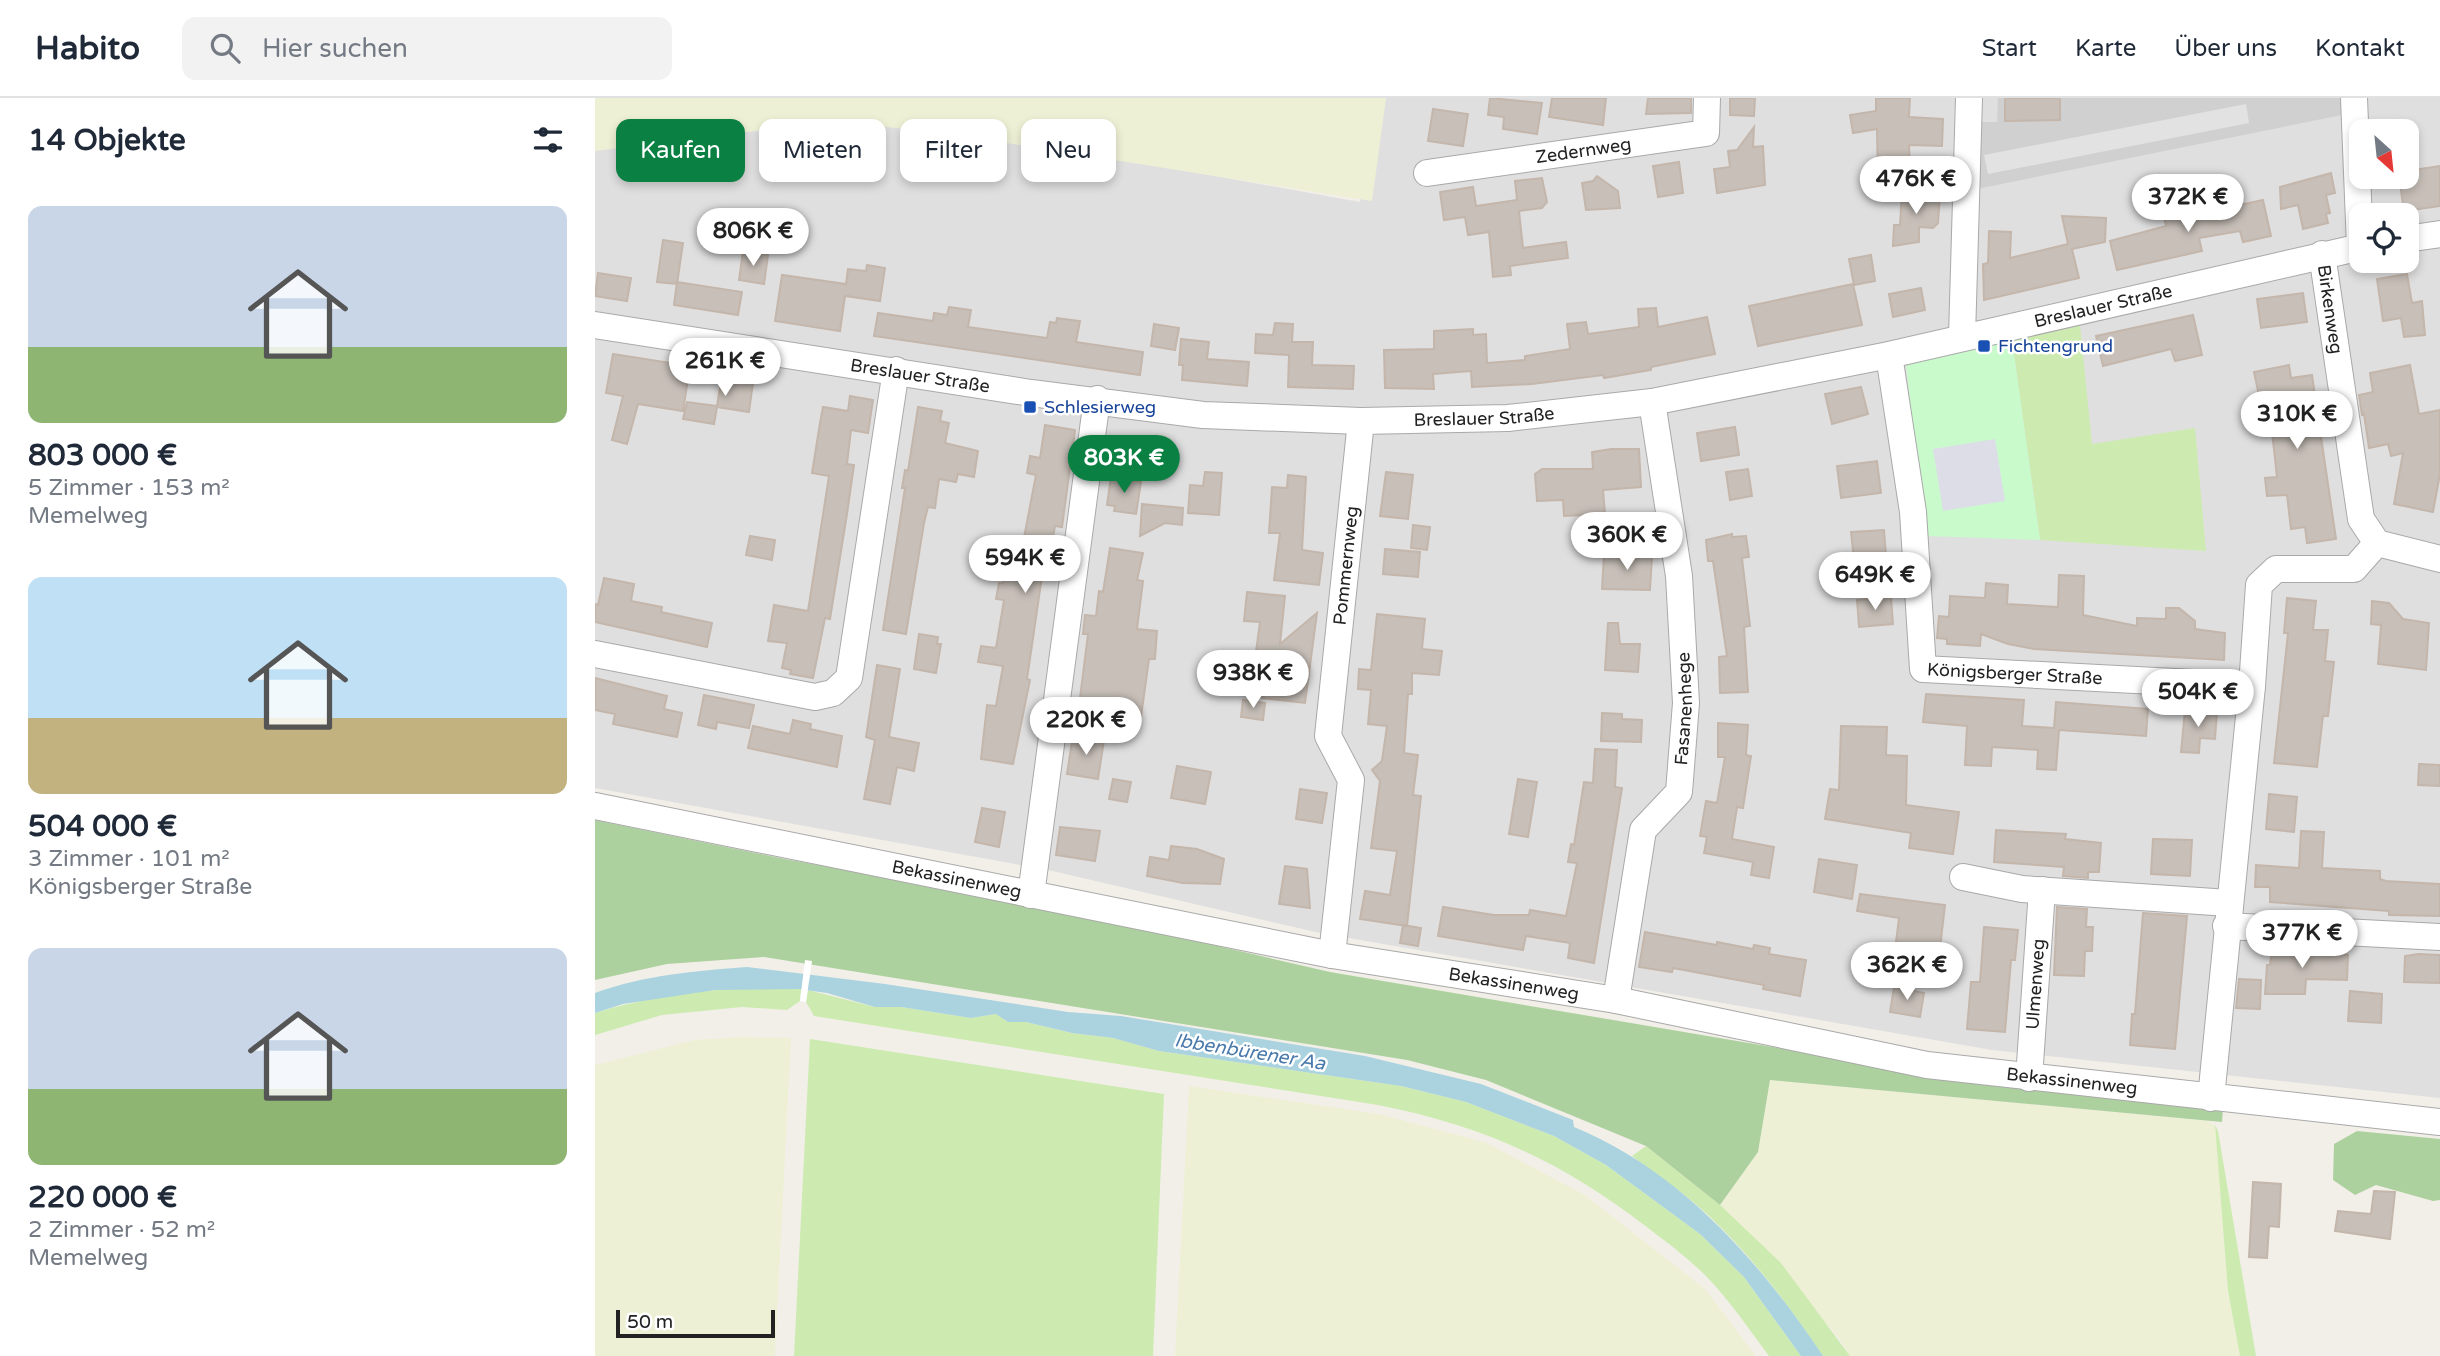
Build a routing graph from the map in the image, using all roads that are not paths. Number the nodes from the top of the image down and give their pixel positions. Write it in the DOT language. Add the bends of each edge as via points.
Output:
graph roads {
  1 [pos="1707,98"];
  2 [pos="1969,98"];
  3 [pos="2354,98"];
  4 [pos="1427,173"];
  5 [pos="2358,203"];
  6 [pos="2440,234"];
  7 [pos="2419,237"];
  8 [pos="2349,249"];
  9 [pos="2322,254"];
  10 [pos="595,326"];
  11 [pos="1962,338"];
  12 [pos="1889,355"];
  13 [pos="896,370"];
  14 [pos="1097,400"];
  15 [pos="1652,402"];
  16 [pos="1361,421"];
  17 [pos="2377,543"];
  18 [pos="2440,559"];
  19 [pos="595,654"];
  20 [pos="2252,687"];
  21 [pos="595,806"];
  22 [pos="1963,877"];
  23 [pos="2042,890"];
  24 [pos="1031,895"];
  25 [pos="2228,915"];
  26 [pos="2440,937"];
  27 [pos="1332,955"];
  28 [pos="1616,1000"];
  29 [pos="2029,1078"];
  30 [pos="2211,1098"];
  31 [pos="2440,1122"];
  1 -- 4 [label="street, Zedernweg" via="1706,133"];
  2 -- 11 [label="street"];
  3 -- 5 [label="street"];
  6 -- 7 [label="street"];
  8 -- 9 [label="street, Breslauer Straße"];
  9 -- 11 [label="street, Breslauer Straße"];
  9 -- 17 [label="street, Birkenweg" via="2361,519"];
  10 -- 13 [label="street, Breslauer Straße"];
  11 -- 12 [label="street, Breslauer Straße"];
  12 -- 15 [label="street, Breslauer Straße"];
  12 -- 20 [label="street, Königsberger Straße" via="1913,512 1923,668"];
  13 -- 14 [label="street, Breslauer Straße"];
  13 -- 19 [label="street" via="849,678 833,693 815,697"];
  14 -- 16 [label="street, Breslauer Straße" via="1203,415"];
  14 -- 24 [label="street"];
  15 -- 16 [label="street, Breslauer Straße" via="1508,418"];
  15 -- 28 [label="street, Fasanenhege" via="1679,576 1686,703 1679,792 1643,830"];
  16 -- 27 [label="street, Pommernweg" via="1328,736 1351,780"];
  17 -- 18 [label="street"];
  17 -- 20 [label="street" via="2354,569 2276,569 2266,576 2259,585"];
  20 -- 25 [label="street"];
  21 -- 24 [label="street, Bekassinenweg"];
  22 -- 23 [label="street"];
  23 -- 25 [label="street"];
  23 -- 29 [label="street, Ulmenweg"];
  24 -- 27 [label="street, Bekassinenweg"];
  25 -- 26 [label="street"];
  25 -- 30 [label="street"];
  27 -- 28 [label="street, Bekassinenweg"];
  28 -- 29 [label="street, Bekassinenweg" via="1927,1065"];
  29 -- 30 [label="street, Bekassinenweg"];
  30 -- 31 [label="street, Bekassinenweg"];
}
